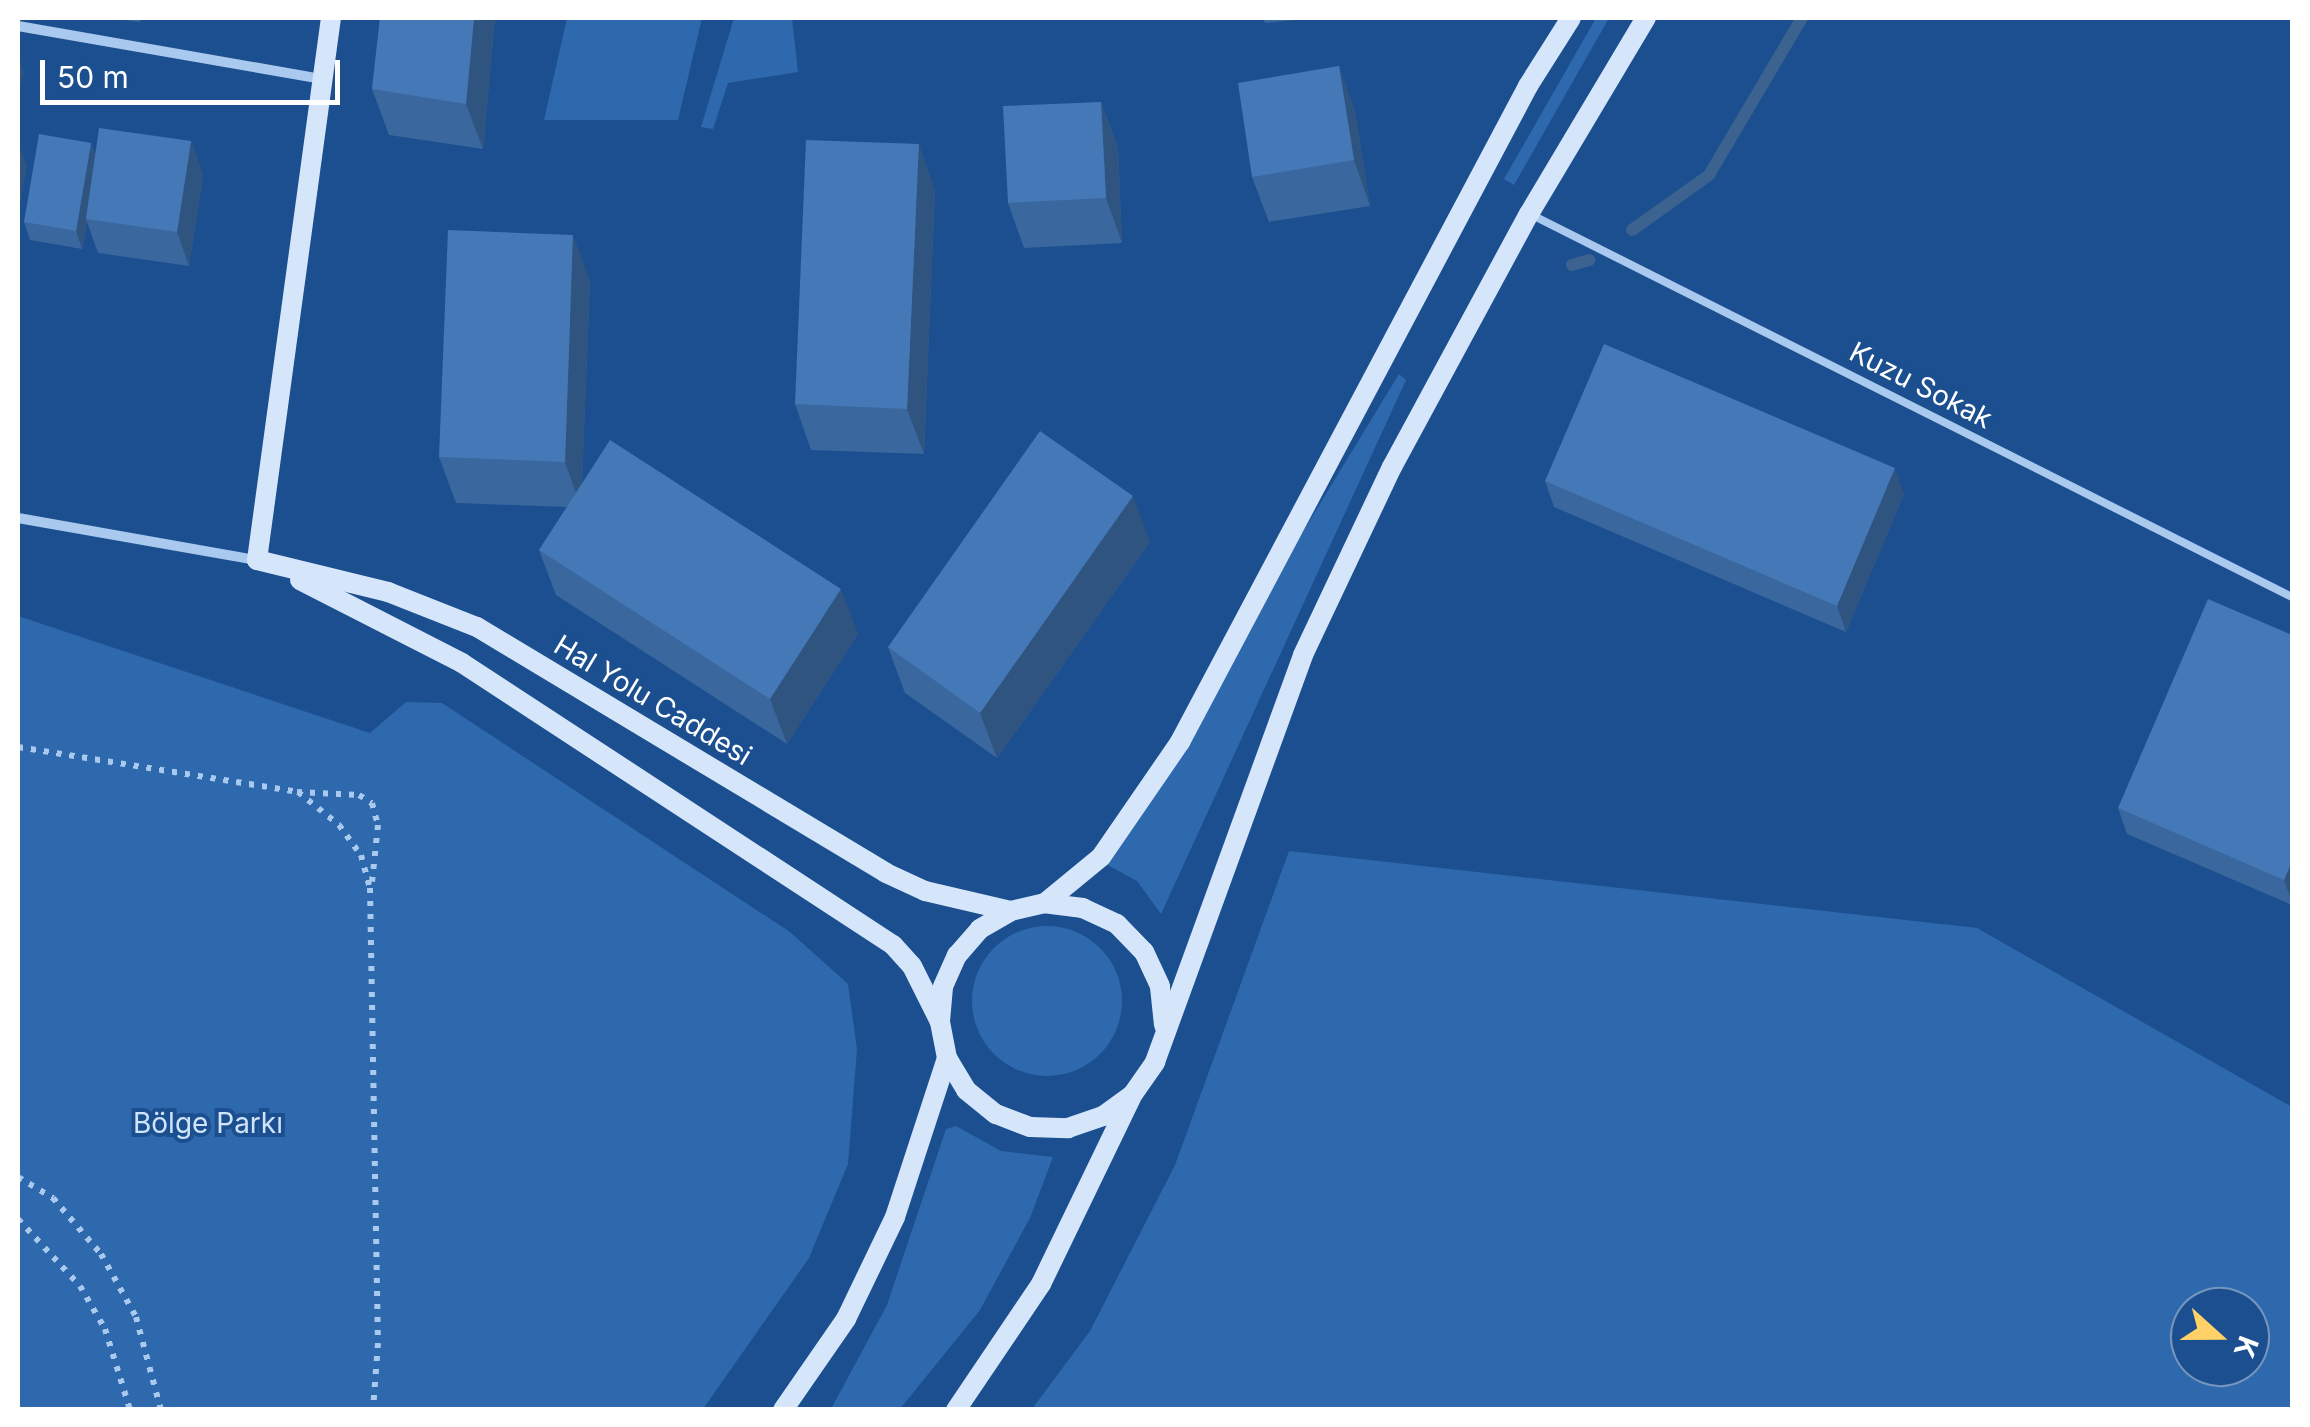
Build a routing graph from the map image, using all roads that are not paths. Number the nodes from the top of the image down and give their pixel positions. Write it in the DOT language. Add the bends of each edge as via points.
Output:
graph roads {
  1 [pos="331,18"];
  2 [pos="1571,18"];
  3 [pos="1646,18"];
  4 [pos="18,26"];
  5 [pos="322,79"];
  6 [pos="1529,214"];
  7 [pos="18,518"];
  8 [pos="257,560"];
  9 [pos="2292,597"];
  10 [pos="1045,903"];
  11 [pos="1011,911"];
  12 [pos="940,1022"];
  13 [pos="1164,1024"];
  14 [pos="947,1058"];
  15 [pos="1133,1094"];
  16 [pos="783,1410"];
  17 [pos="956,1410"];
  1 -- 5 [label="main road"];
  2 -- 10 [label="main road" via="1528,86 1180,742 1101,857"];
  3 -- 6 [label="main road"];
  4 -- 5 [label="street"];
  5 -- 8 [label="main road"];
  6 -- 9 [label="lane, Kuzu Sokak"];
  6 -- 13 [label="main road" via="1392,466 1302,654"];
  7 -- 8 [label="street"];
  8 -- 11 [label="main road, Hal Yolu Caddesi" via="388,592 477,626 886,872 925,890"];
  8 -- 12 [label="main road" via="391,622 462,664 892,945 912,966"];
  10 -- 11 [label="main road"];
  10 -- 13 [label="main road" via="1083,908 1118,924 1144,952 1160,986"];
  11 -- 12 [label="main road" via="980,929 957,955 943,987"];
  12 -- 14 [label="main road"];
  13 -- 15 [label="main road" via="1155,1062"];
  14 -- 15 [label="main road" via="966,1090 996,1114 1030,1127 1068,1128 1104,1116"];
  14 -- 16 [label="main road" via="895,1218 846,1319"];
  15 -- 17 [label="main road" via="1041,1284"];
}
